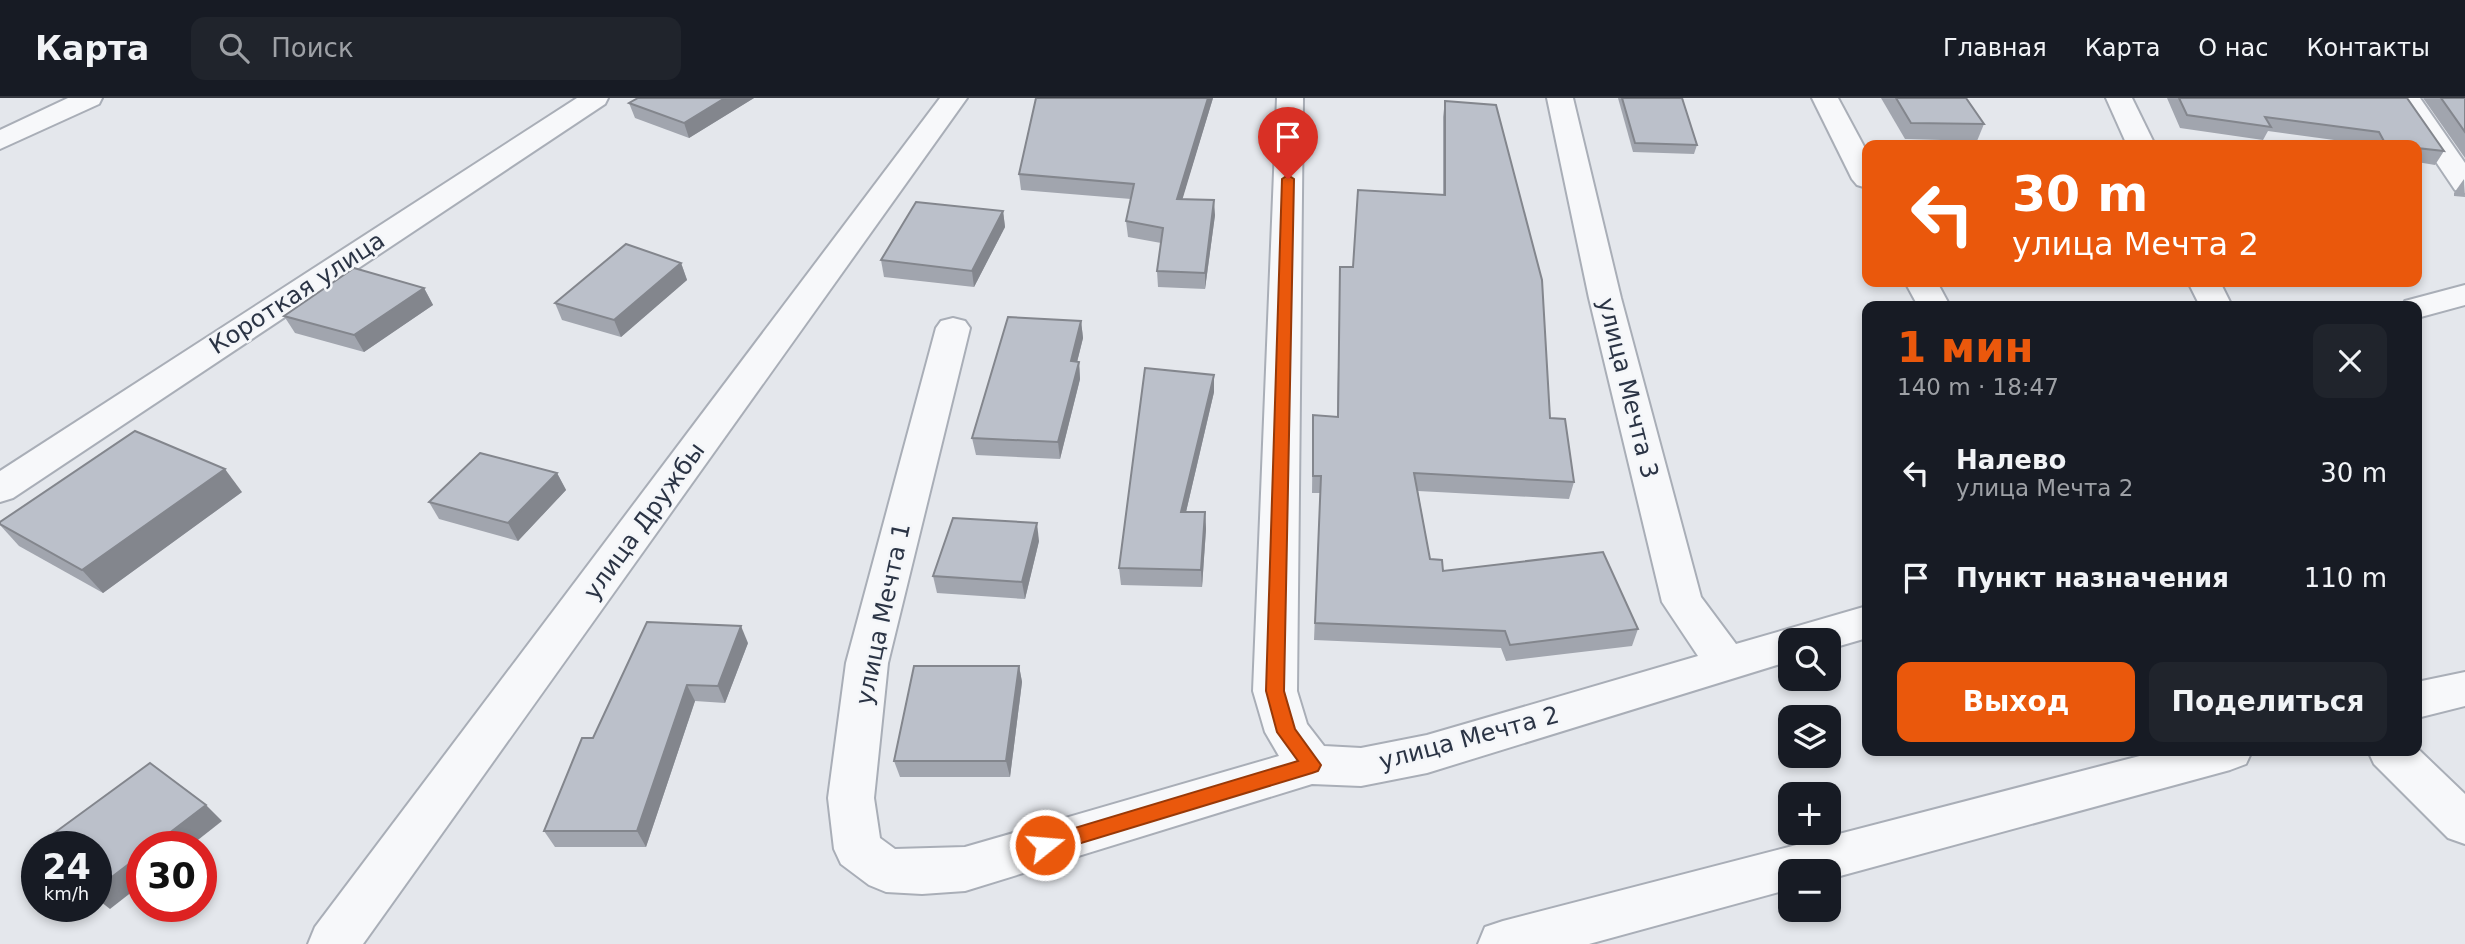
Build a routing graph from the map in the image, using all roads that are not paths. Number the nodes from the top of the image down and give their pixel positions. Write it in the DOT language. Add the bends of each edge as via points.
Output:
graph roads {
  1 [pos="89,98"];
  2 [pos="595,98"];
  3 [pos="954,98"];
  4 [pos="1290,98"];
  5 [pos="1560,98"];
  6 [pos="1825,98"];
  7 [pos="2119,98"];
  8 [pos="2406,98"];
  9 [pos="2139,140"];
  10 [pos="0,141"];
  11 [pos="1862,169"];
  12 [pos="2465,184"];
  13 [pos="2465,295"];
  14 [pos="2422,307"];
  15 [pos="953,328"];
  16 [pos="0,489"];
  17 [pos="1862,623"];
  18 [pos="1841,630"];
  19 [pos="1778,649"];
  20 [pos="1727,664"];
  21 [pos="2465,689"];
  22 [pos="2422,699"];
  23 [pos="2212,756"];
  24 [pos="2395,756"];
  25 [pos="1312,765"];
  26 [pos="2465,824"];
  27 [pos="1593,932"];
  28 [pos="333,944"];
  29 [pos="1503,944"];
  1 -- 10 [label="street"];
  2 -- 16 [label="street, Короткая улица"];
  3 -- 28 [label="street, улица Дружбы"];
  4 -- 25 [label="street" via="1275,691 1287,732"];
  5 -- 20 [label="street, улица Мечта 3" via="1682,602"];
  6 -- 11 [label="street"];
  7 -- 9 [label="street"];
  8 -- 12 [label="street"];
  13 -- 14 [label="street"];
  15 -- 25 [label="street, улица Мечта 1" via="867,663 851,799 858,849 886,870 965,869"];
  17 -- 18 [label="street"];
  19 -- 20 [label="street, улица Мечта 2"];
  20 -- 25 [label="street, улица Мечта 2" via="1427,754 1361,767"];
  21 -- 22 [label="street"];
  23 -- 27 [label="street"];
  24 -- 26 [label="street"];
  27 -- 29 [label="street"];
}
